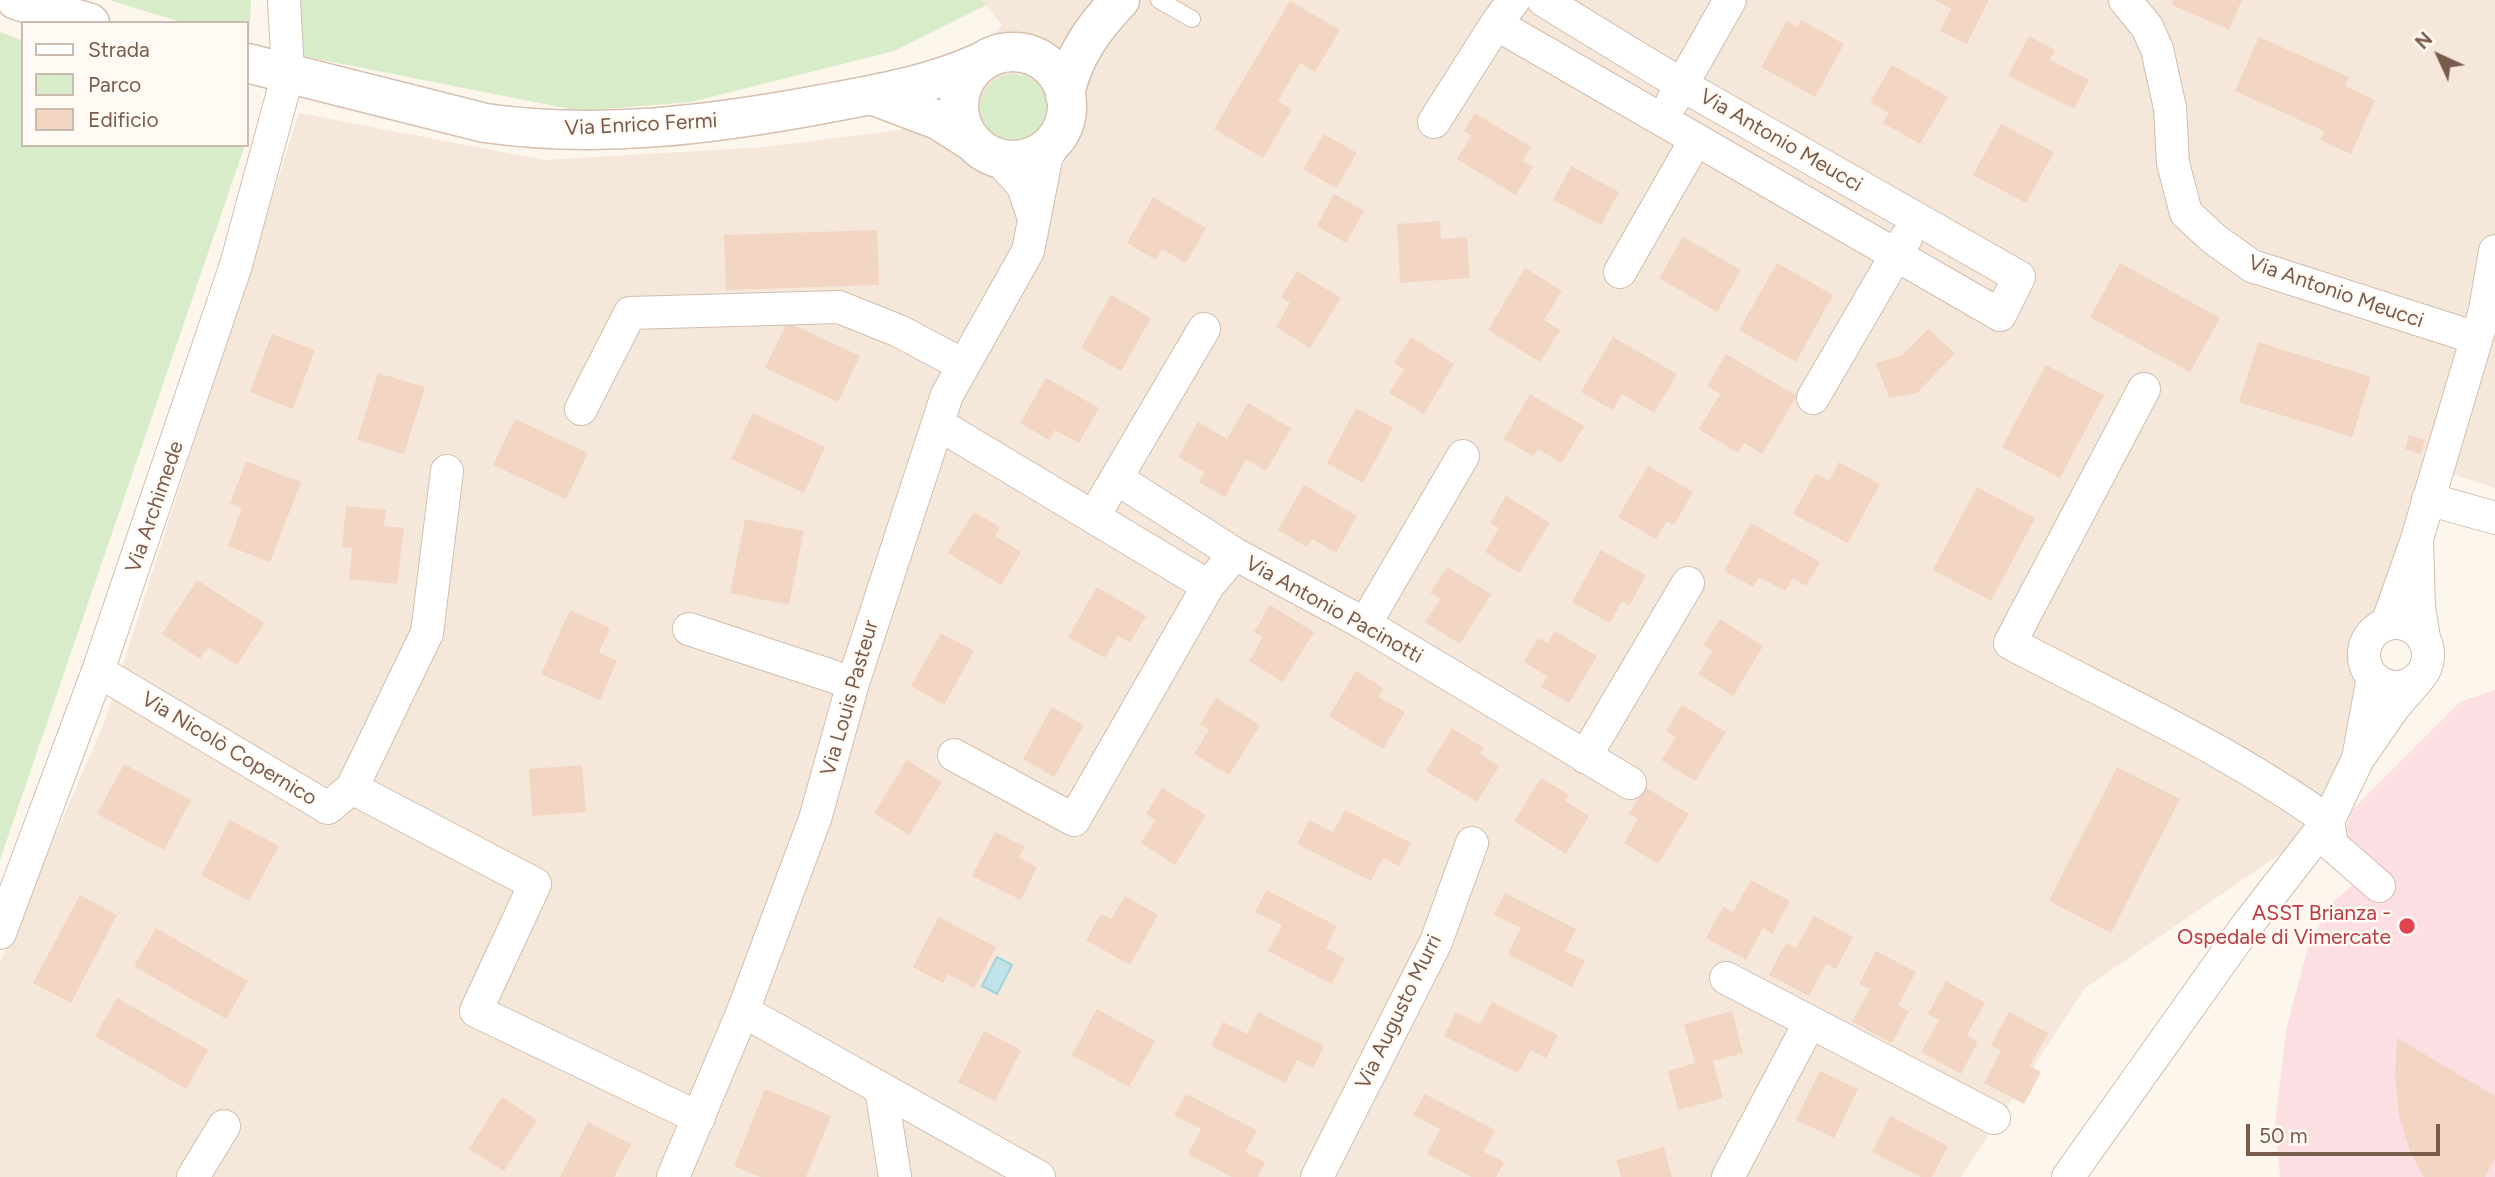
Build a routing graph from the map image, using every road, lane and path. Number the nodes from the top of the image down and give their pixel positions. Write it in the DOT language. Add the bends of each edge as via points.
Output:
graph roads {
  1 [pos="16,0"];
  2 [pos="284,0"];
  3 [pos="1159,0"];
  4 [pos="1543,0"];
  5 [pos="1730,0"];
  6 [pos="2124,0"];
  7 [pos="1113,8"];
  8 [pos="1505,12"];
  9 [pos="1192,19"];
  10 [pos="84,21"];
  11 [pos="1018,53"];
  12 [pos="981,62"];
  13 [pos="248,63"];
  14 [pos="288,74"];
  15 [pos="1682,85"];
  16 [pos="1065,95"];
  17 [pos="874,96"];
  18 [pos="1661,121"];
  19 [pos="1434,122"];
  20 [pos="1057,136"];
  21 [pos="1695,141"];
  22 [pos="985,150"];
  23 [pos="1917,219"];
  24 [pos="1036,224"];
  25 [pos="2495,251"];
  26 [pos="1896,256"];
  27 [pos="1620,272"];
  28 [pos="1204,329"];
  29 [pos="2476,338"];
  30 [pos="962,365"];
  31 [pos="2144,389"];
  32 [pos="1813,398"];
  33 [pos="581,409"];
  34 [pos="938,424"];
  35 [pos="1463,457"];
  36 [pos="447,471"];
  37 [pos="1116,478"];
  38 [pos="2428,499"];
  39 [pos="1094,516"];
  40 [pos="2495,518"];
  41 [pos="2417,538"];
  42 [pos="1235,554"];
  43 [pos="1688,583"];
  44 [pos="1208,586"];
  45 [pos="2387,624"];
  46 [pos="1365,625"];
  47 [pos="690,629"];
  48 [pos="2424,638"];
  49 [pos="98,671"];
  50 [pos="2373,677"];
  51 [pos="2420,677"];
  52 [pos="853,683"];
  53 [pos="954,755"];
  54 [pos="1584,757"];
  55 [pos="2358,758"];
  56 [pos="1630,783"];
  57 [pos="352,788"];
  58 [pos="2328,821"];
  59 [pos="1472,843"];
  60 [pos="2379,886"];
  61 [pos="0,933"];
  62 [pos="1726,978"];
  63 [pos="743,1011"];
  64 [pos="1810,1022"];
  65 [pos="881,1089"];
  66 [pos="699,1118"];
  67 [pos="1994,1118"];
  68 [pos="224,1126"];
  69 [pos="193,1177"];
  70 [pos="673,1177"];
  71 [pos="895,1177"];
  72 [pos="1039,1177"];
  73 [pos="1317,1177"];
  74 [pos="1728,1177"];
  75 [pos="2068,1177"];
  1 -- 10 [label="street"];
  2 -- 14 [label="street, Via Archimede"];
  3 -- 9 [label="lane"];
  4 -- 15 [label="street, Via Antonio Meucci"];
  5 -- 15 [label="street, Via Antonio Meucci"];
  6 -- 29 [label="street, Via Antonio Meucci" via="2147,27 2157,49 2170,108 2173,163 2186,213 2252,266"];
  7 -- 11 [label="street" via="1056,43"];
  7 -- 16 [label="street" via="1076,57"];
  8 -- 18 [label="street, Via Antonio Meucci"];
  8 -- 19 [label="street, Via Antonio Meucci"];
  11 -- 12 [label="street" via="999,54"];
  11 -- 16 [label="street" via="1046,64"];
  12 -- 17 [label="street, Via Enrico Fermi" via="945,78"];
  12 -- 22 [label="street" via="967,77 959,97 960,119"];
  13 -- 14 [label="street, Via Enrico Fermi"];
  14 -- 17 [label="street, Via Enrico Fermi" via="455,117 565,131 710,122"];
  14 -- 49 [label="street, Via Archimede" via="236,265"];
  15 -- 18 [label="street, Via Antonio Meucci"];
  15 -- 23 [label="street, Via Antonio Meucci"];
  16 -- 20 [label="street" via="1065,119"];
  17 -- 22 [label="street, Via Enrico Fermi" via="938,120"];
  18 -- 21 [label="street, Via Antonio Meucci"];
  20 -- 22 [label="street" via="1046,149 1017,160"];
  20 -- 24 [label="street, Via Louis Pasteur" via="1046,159"];
  21 -- 26 [label="street, Via Antonio Meucci"];
  21 -- 27 [label="street, Via Antonio Meucci"];
  22 -- 24 [label="street" via="1023,186"];
  23 -- 26 [label="street"];
  23 -- 26 [label="street, Via Antonio Meucci" via="2020,277 2000,315"];
  24 -- 30 [label="street, Via Louis Pasteur" via="1007,294"];
  25 -- 29 [label="street"];
  26 -- 32 [label="street"];
  28 -- 37 [label="street"];
  29 -- 38 [label="street"];
  30 -- 33 [label="street" via="899,331 839,307 630,313"];
  30 -- 34 [label="street, Via Louis Pasteur"];
  31 -- 58 [label="street" via="2010,643 2230,759"];
  34 -- 39 [label="street"];
  34 -- 52 [label="street, Via Louis Pasteur"];
  35 -- 46 [label="street"];
  36 -- 57 [label="street" via="427,633"];
  37 -- 39 [label="street"];
  37 -- 42 [label="street"];
  38 -- 40 [label="street"];
  38 -- 41 [label="street"];
  39 -- 44 [label="street"];
  41 -- 45 [label="street"];
  41 -- 48 [label="street"];
  42 -- 44 [label="street, Via Antonio Pacinotti"];
  42 -- 46 [label="street, Via Antonio Pacinotti"];
  43 -- 54 [label="street"];
  44 -- 53 [label="street, Via Antonio Pacinotti" via="1074,820"];
  45 -- 48 [label="street" via="2408,625"];
  45 -- 50 [label="street" via="2377,629 2365,647"];
  46 -- 54 [label="street, Via Antonio Pacinotti"];
  47 -- 52 [label="street"];
  48 -- 51 [label="street" via="2429,658"];
  49 -- 57 [label="street, Via Nicolò Copernico" via="328,808"];
  49 -- 61 [label="street, Via Archimede"];
  50 -- 51 [label="street" via="2392,687"];
  50 -- 55 [label="street"];
  51 -- 55 [label="street"];
  52 -- 63 [label="street, Via Louis Pasteur" via="815,819"];
  54 -- 56 [label="street, Via Antonio Pacinotti"];
  55 -- 58 [label="street"];
  57 -- 66 [label="street, Via Nicolò Copernico" via="535,884 476,1011"];
  58 -- 60 [label="street" via="2332,845"];
  58 -- 75 [label="street" via="2245,928"];
  59 -- 73 [label="street, Via Augusto Murri" via="1436,942"];
  62 -- 64 [label="street"];
  63 -- 65 [label="street"];
  63 -- 66 [label="street, Via Louis Pasteur"];
  64 -- 67 [label="street"];
  64 -- 74 [label="street"];
  65 -- 71 [label="street"];
  65 -- 72 [label="street"];
  66 -- 70 [label="street, Via Louis Pasteur"];
  68 -- 69 [label="street"];
}
